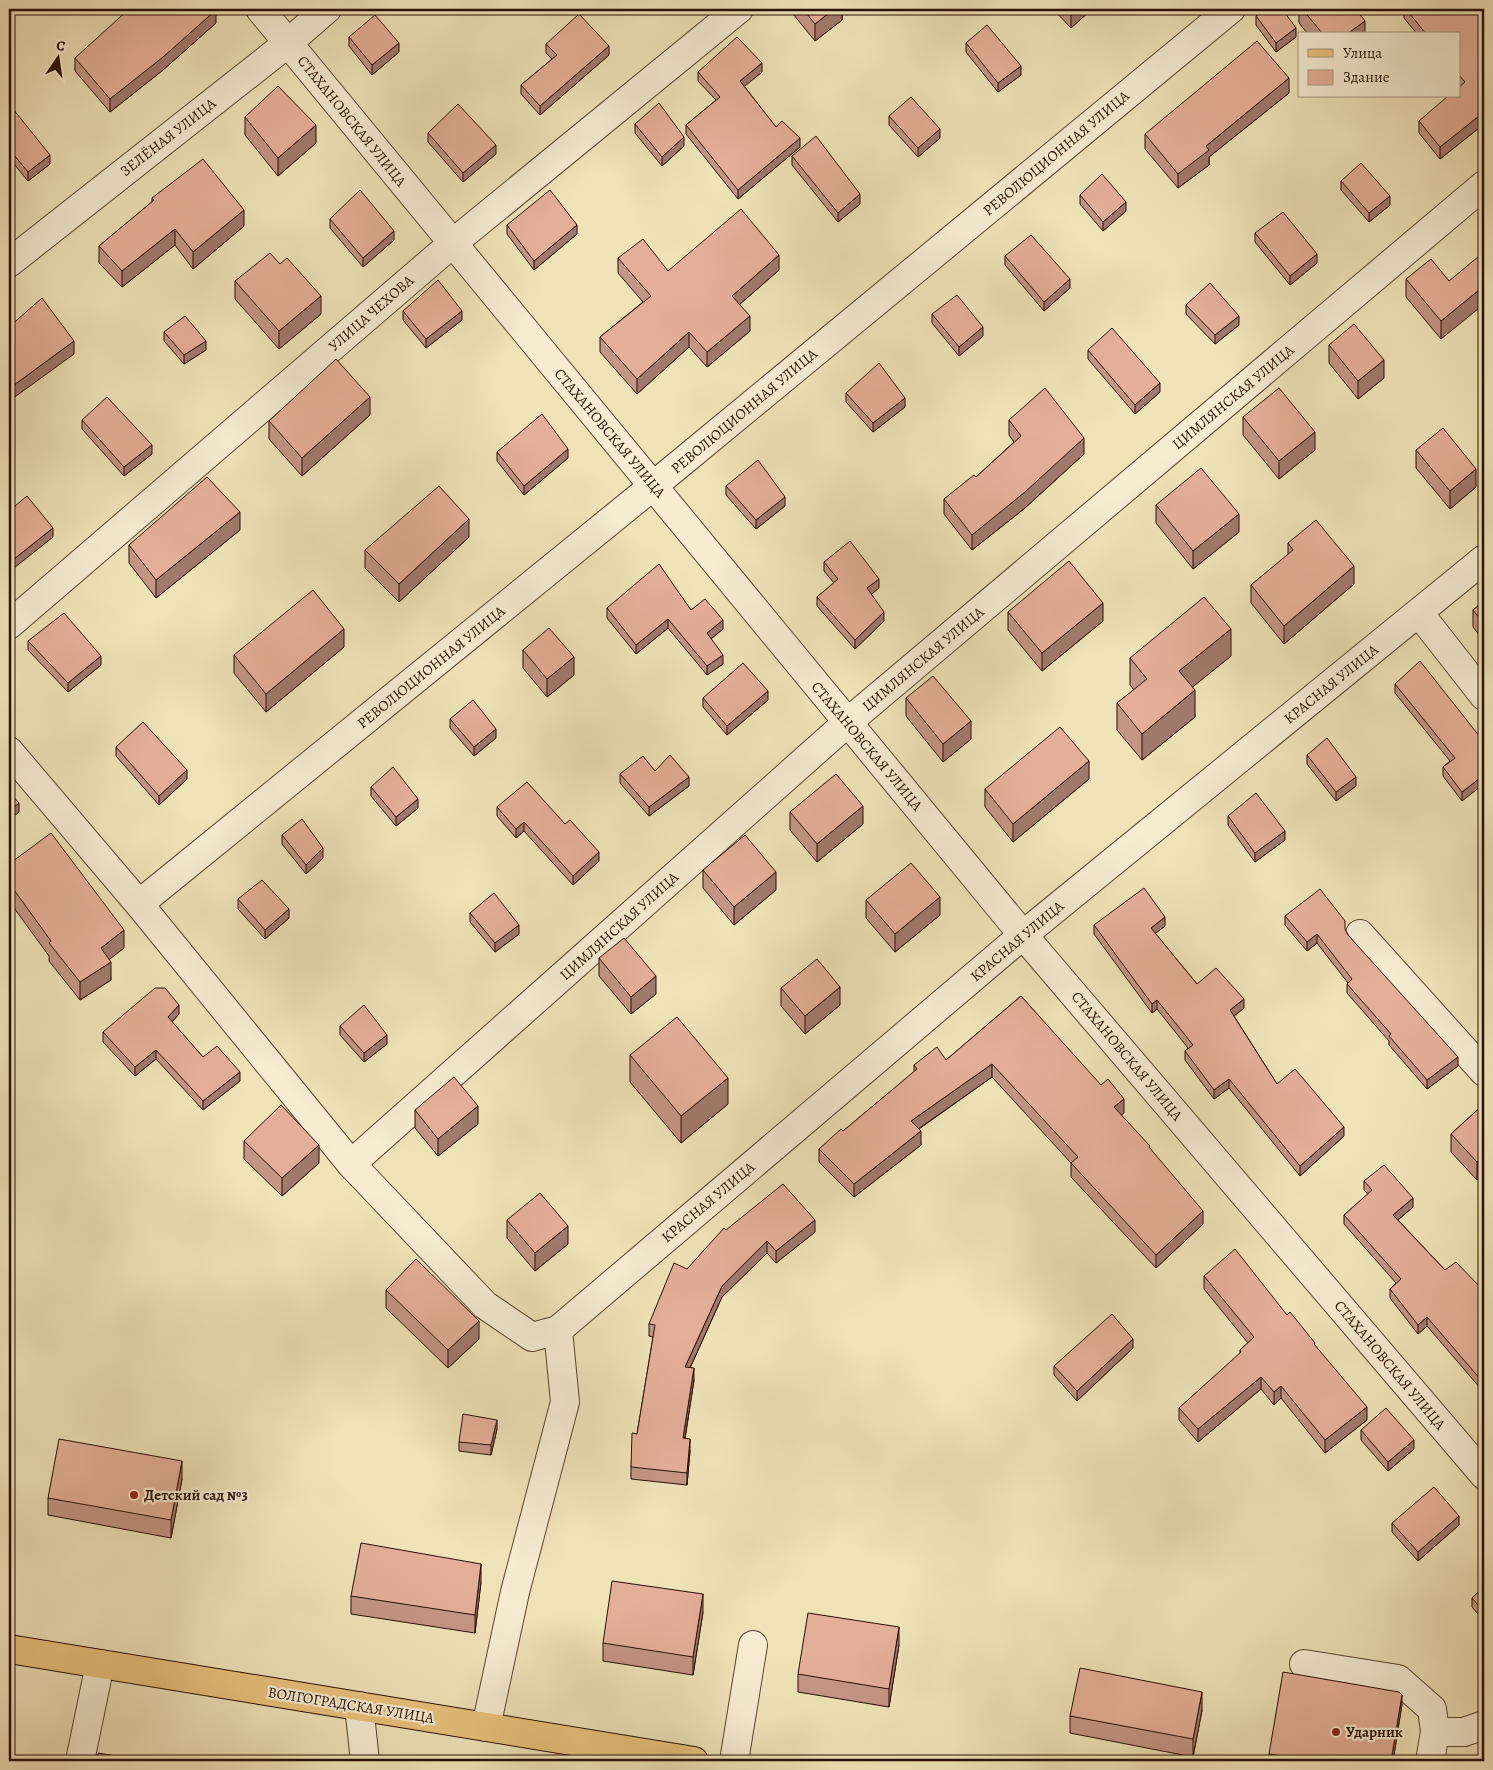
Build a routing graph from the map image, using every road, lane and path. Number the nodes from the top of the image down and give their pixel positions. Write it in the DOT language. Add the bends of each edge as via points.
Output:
graph roads {
  1 [pos="260,9"];
  2 [pos="327,9"];
  3 [pos="739,9"];
  4 [pos="1231,9"];
  5 [pos="288,42"];
  6 [pos="1484,185"];
  7 [pos="453,243"];
  8 [pos="9,263"];
  9 [pos="653,486"];
  10 [pos="1484,560"];
  11 [pos="1419,613"];
  12 [pos="9,624"];
  13 [pos="1484,696"];
  14 [pos="848,722"];
  15 [pos="9,751"];
  16 [pos="139,904"];
  17 [pos="1360,934"];
  18 [pos="1024,935"];
  19 [pos="1484,1072"];
  20 [pos="350,1164"];
  21 [pos="558,1330"];
  22 [pos="1484,1475"];
  23 [pos="753,1645"];
  24 [pos="9,1649"];
  25 [pos="100,1664"];
  26 [pos="1304,1664"];
  27 [pos="359,1706"];
  28 [pos="1484,1725"];
  29 [pos="486,1727"];
  30 [pos="1435,1732"];
  31 [pos="684,1760"];
  32 [pos="80,1761"];
  33 [pos="364,1761"];
  34 [pos="734,1761"];
  35 [pos="1430,1761"];
  1 -- 5 [label="street, СТАХАНОВСКАЯ УЛИЦА"];
  2 -- 5 [label="street, ЗЕЛЁНАЯ УЛИЦА"];
  3 -- 7 [label="street, УЛИЦА ЧЕХОВА"];
  4 -- 9 [label="street, РЕВОЛЮЦИОННАЯ УЛИЦА"];
  5 -- 7 [label="street, СТАХАНОВСКАЯ УЛИЦА"];
  5 -- 8 [label="street, ЗЕЛЁНАЯ УЛИЦА"];
  6 -- 14 [label="street, ЦИМЛЯНСКАЯ УЛИЦА"];
  7 -- 9 [label="street, СТАХАНОВСКАЯ УЛИЦА"];
  7 -- 12 [label="street, УЛИЦА ЧЕХОВА"];
  9 -- 14 [label="street, СТАХАНОВСКАЯ УЛИЦА"];
  9 -- 16 [label="street, РЕВОЛЮЦИОННАЯ УЛИЦА"];
  10 -- 11 [label="street, КРАСНАЯ УЛИЦА"];
  11 -- 13 [label="street"];
  11 -- 18 [label="street, КРАСНАЯ УЛИЦА"];
  14 -- 18 [label="street, СТАХАНОВСКАЯ УЛИЦА"];
  14 -- 20 [label="street, ЦИМЛЯНСКАЯ УЛИЦА"];
  15 -- 16 [label="street"];
  16 -- 20 [label="street"];
  17 -- 19 [label="street"];
  18 -- 21 [label="street, КРАСНАЯ УЛИЦА"];
  18 -- 22 [label="street, СТАХАНОВСКАЯ УЛИЦА"];
  20 -- 21 [label="street" via="484,1305 532,1337"];
  21 -- 29 [label="street" via="565,1402 515,1592"];
  23 -- 34 [label="street"];
  24 -- 25 [label="main road, ВОЛГОГРАДСКАЯ УЛИЦА"];
  25 -- 27 [label="main road, ВОЛГОГРАДСКАЯ УЛИЦА"];
  25 -- 32 [label="street"];
  26 -- 30 [label="street" via="1398,1678 1432,1709"];
  27 -- 29 [label="main road, ВОЛГОГРАДСКАЯ УЛИЦА"];
  27 -- 33 [label="street"];
  28 -- 30 [label="street" via="1464,1732"];
  29 -- 31 [label="main road, ВОЛГОГРАДСКАЯ УЛИЦА"];
  30 -- 35 [label="street"];
}
